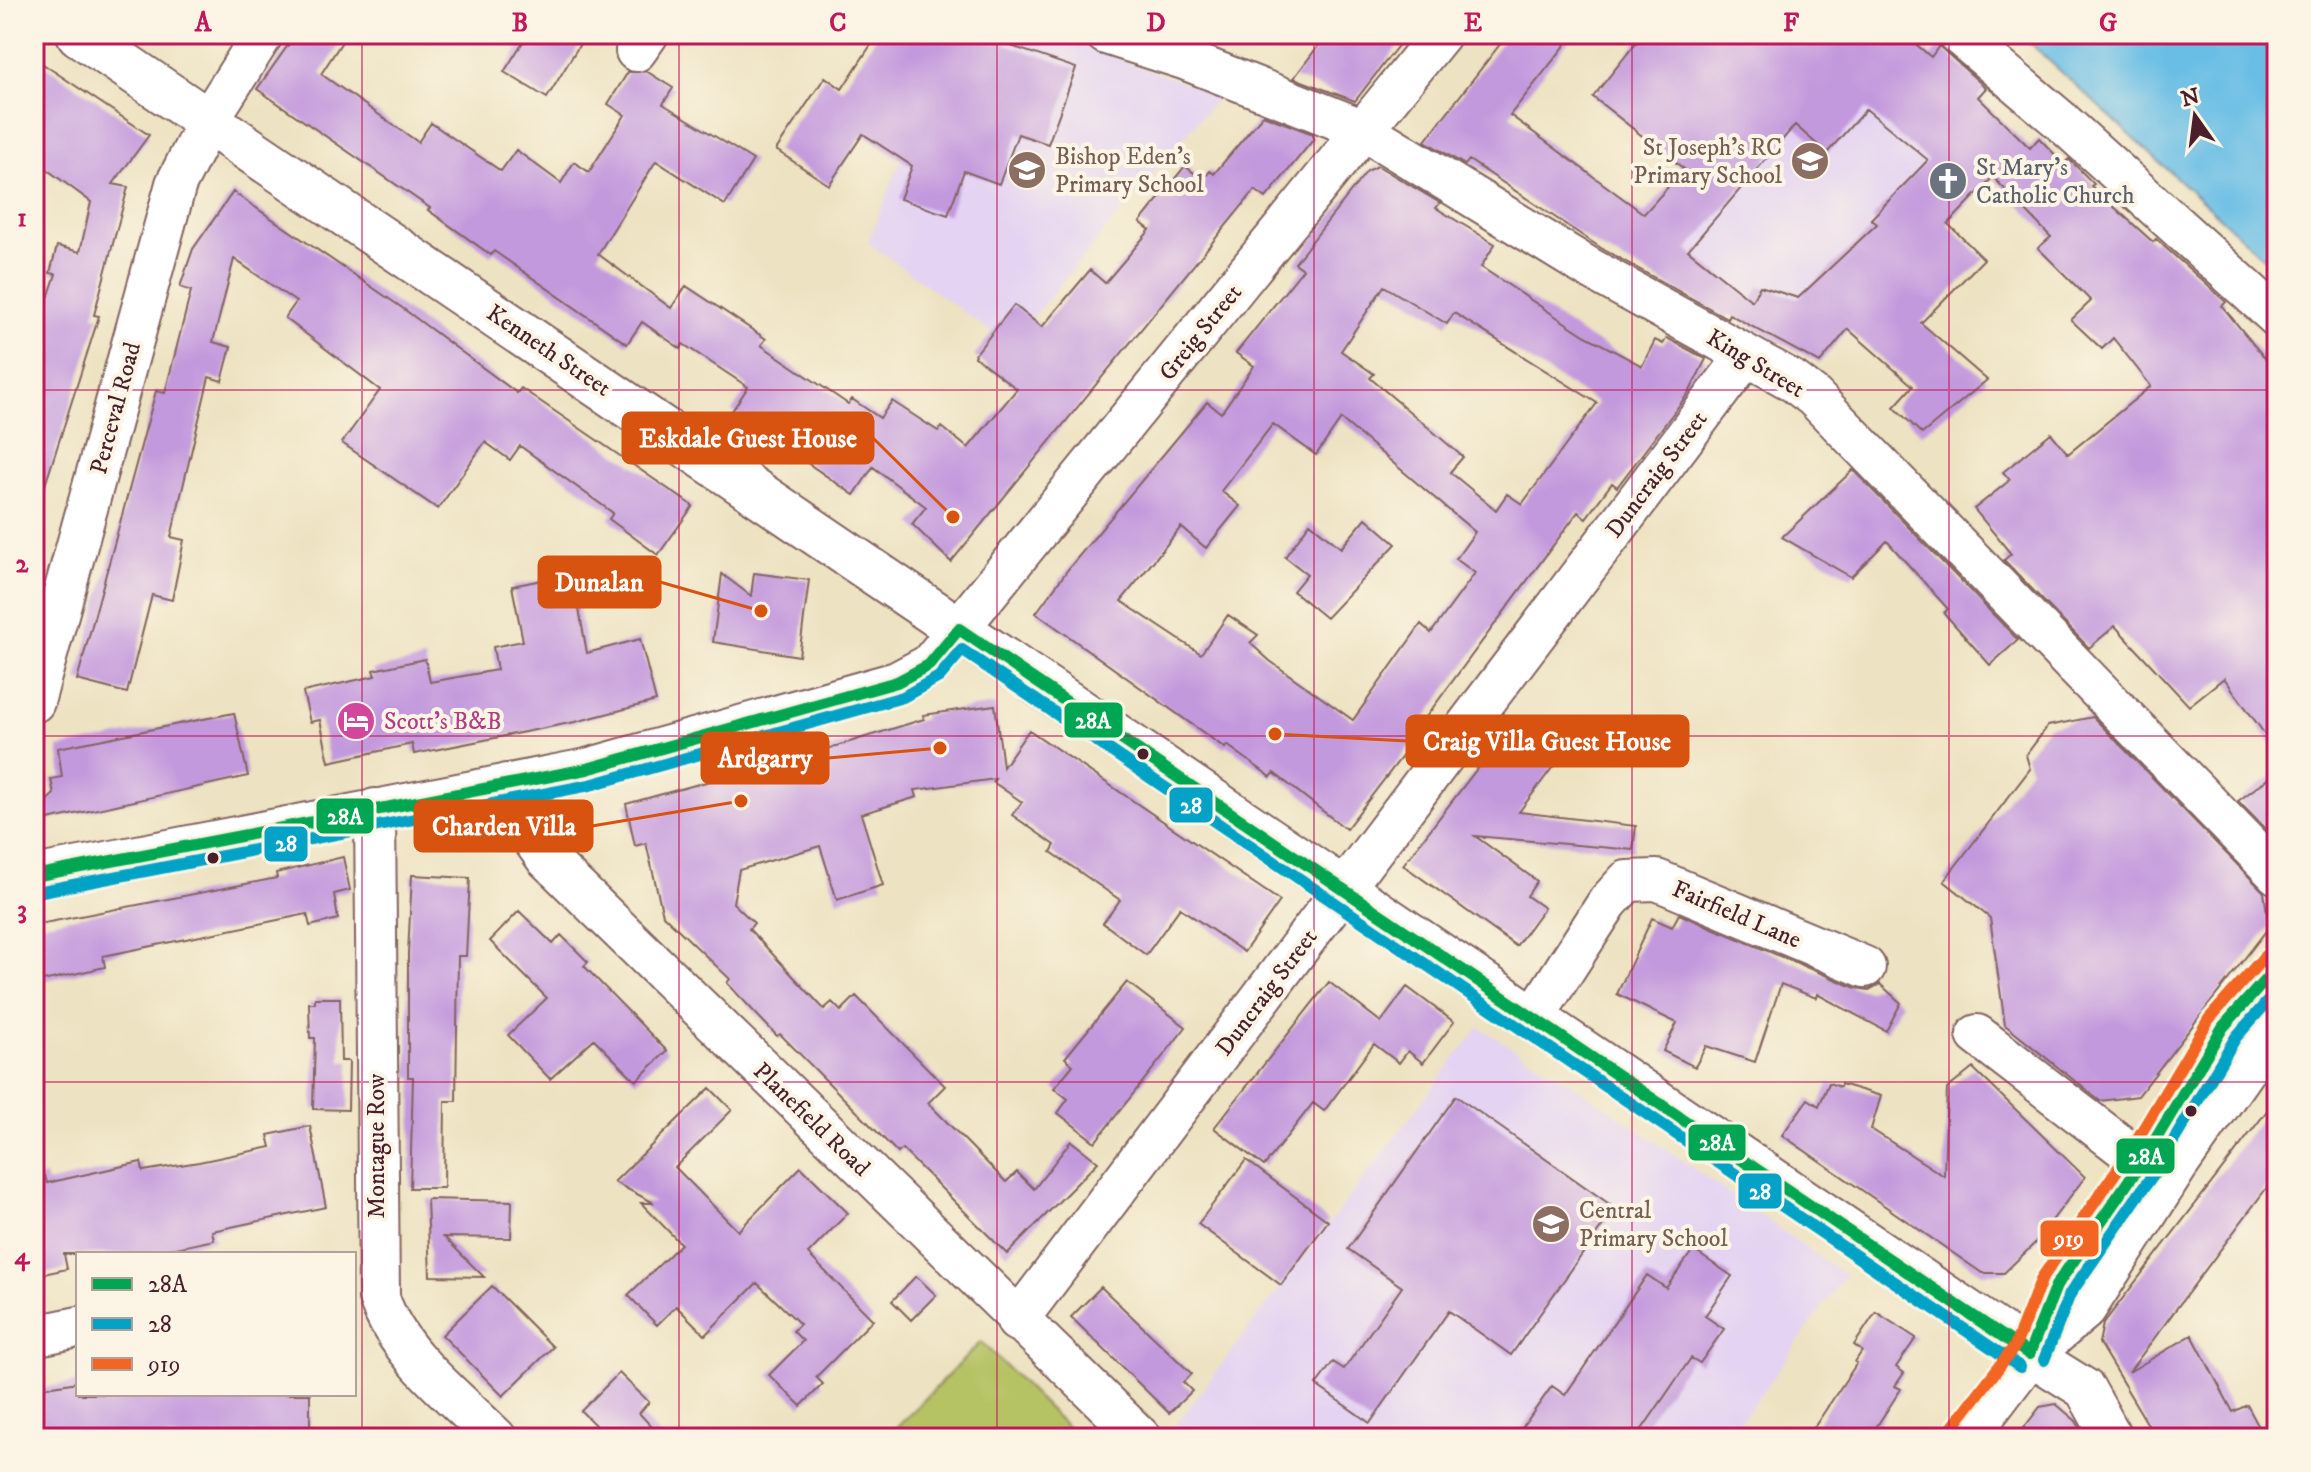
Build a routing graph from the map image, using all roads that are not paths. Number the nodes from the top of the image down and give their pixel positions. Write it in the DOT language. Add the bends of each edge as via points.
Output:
graph roads {
  1 [pos="79,34"];
  2 [pos="263,34"];
  3 [pos="1106,34"];
  4 [pos="1441,34"];
  5 [pos="1958,34"];
  6 [pos="1192,46"];
  7 [pos="209,119"];
  8 [pos="1364,130"];
  9 [pos="2277,317"];
  10 [pos="1746,356"];
  11 [pos="959,629"];
  12 [pos="34,702"];
  13 [pos="506,784"];
  14 [pos="375,809"];
  15 [pos="2277,874"];
  16 [pos="34,876"];
  17 [pos="1344,889"];
  18 [pos="1865,967"];
  19 [pos="2277,967"];
  20 [pos="1534,1017"];
  21 [pos="2277,1020"];
  22 [pos="1977,1035"];
  23 [pos="2142,1162"];
  24 [pos="365,1274"];
  25 [pos="1017,1321"];
  26 [pos="76,1327"];
  27 [pos="34,1336"];
  28 [pos="2029,1354"];
  29 [pos="496,1438"];
  30 [pos="1141,1438"];
  31 [pos="1965,1438"];
  32 [pos="2112,1438"];
  1 -- 7 [label="main road, Kenneth Street"];
  2 -- 7 [label="street, Perceval Road"];
  3 -- 6 [label="street, King Street"];
  4 -- 8 [label="street, Greig Street"];
  5 -- 9 [label="street"];
  6 -- 8 [label="street, King Street"];
  7 -- 11 [label="main road, Kenneth Street"];
  7 -- 12 [label="street, Perceval Road" via="176,184"];
  8 -- 10 [label="street, King Street"];
  8 -- 11 [label="street, Greig Street"];
  10 -- 15 [label="street, King Street" via="1814,397"];
  10 -- 17 [label="street, Duncraig Street"];
  11 -- 13 [label="street, Greig Street" via="929,665 897,682 671,748"];
  11 -- 17 [label="main road, Kenneth Street"];
  13 -- 14 [label="street, Greig Street"];
  13 -- 25 [label="street, Planefield Road" via="524,827 546,858"];
  14 -- 16 [label="street, Greig Street"];
  14 -- 24 [label="street, Montague Row"];
  17 -- 20 [label="main road, Kenneth Street"];
  17 -- 25 [label="street, Duncraig Street"];
  18 -- 20 [label="street, Fairfield Lane" via="1657,880 1627,881"];
  19 -- 23 [label="main road" via="2223,1027"];
  20 -- 28 [label="main road, Kenneth Street"];
  21 -- 28 [label="main road" via="2084,1308"];
  22 -- 23 [label="street"];
  23 -- 28 [label="main road" via="2056,1286"];
  24 -- 29 [label="street, Montague Row" via="402,1344"];
  25 -- 30 [label="street, Planefield Road"];
  26 -- 27 [label="street"];
  28 -- 31 [label="main road"];
  28 -- 32 [label="street, Kenneth Street" via="2085,1389"];
}
